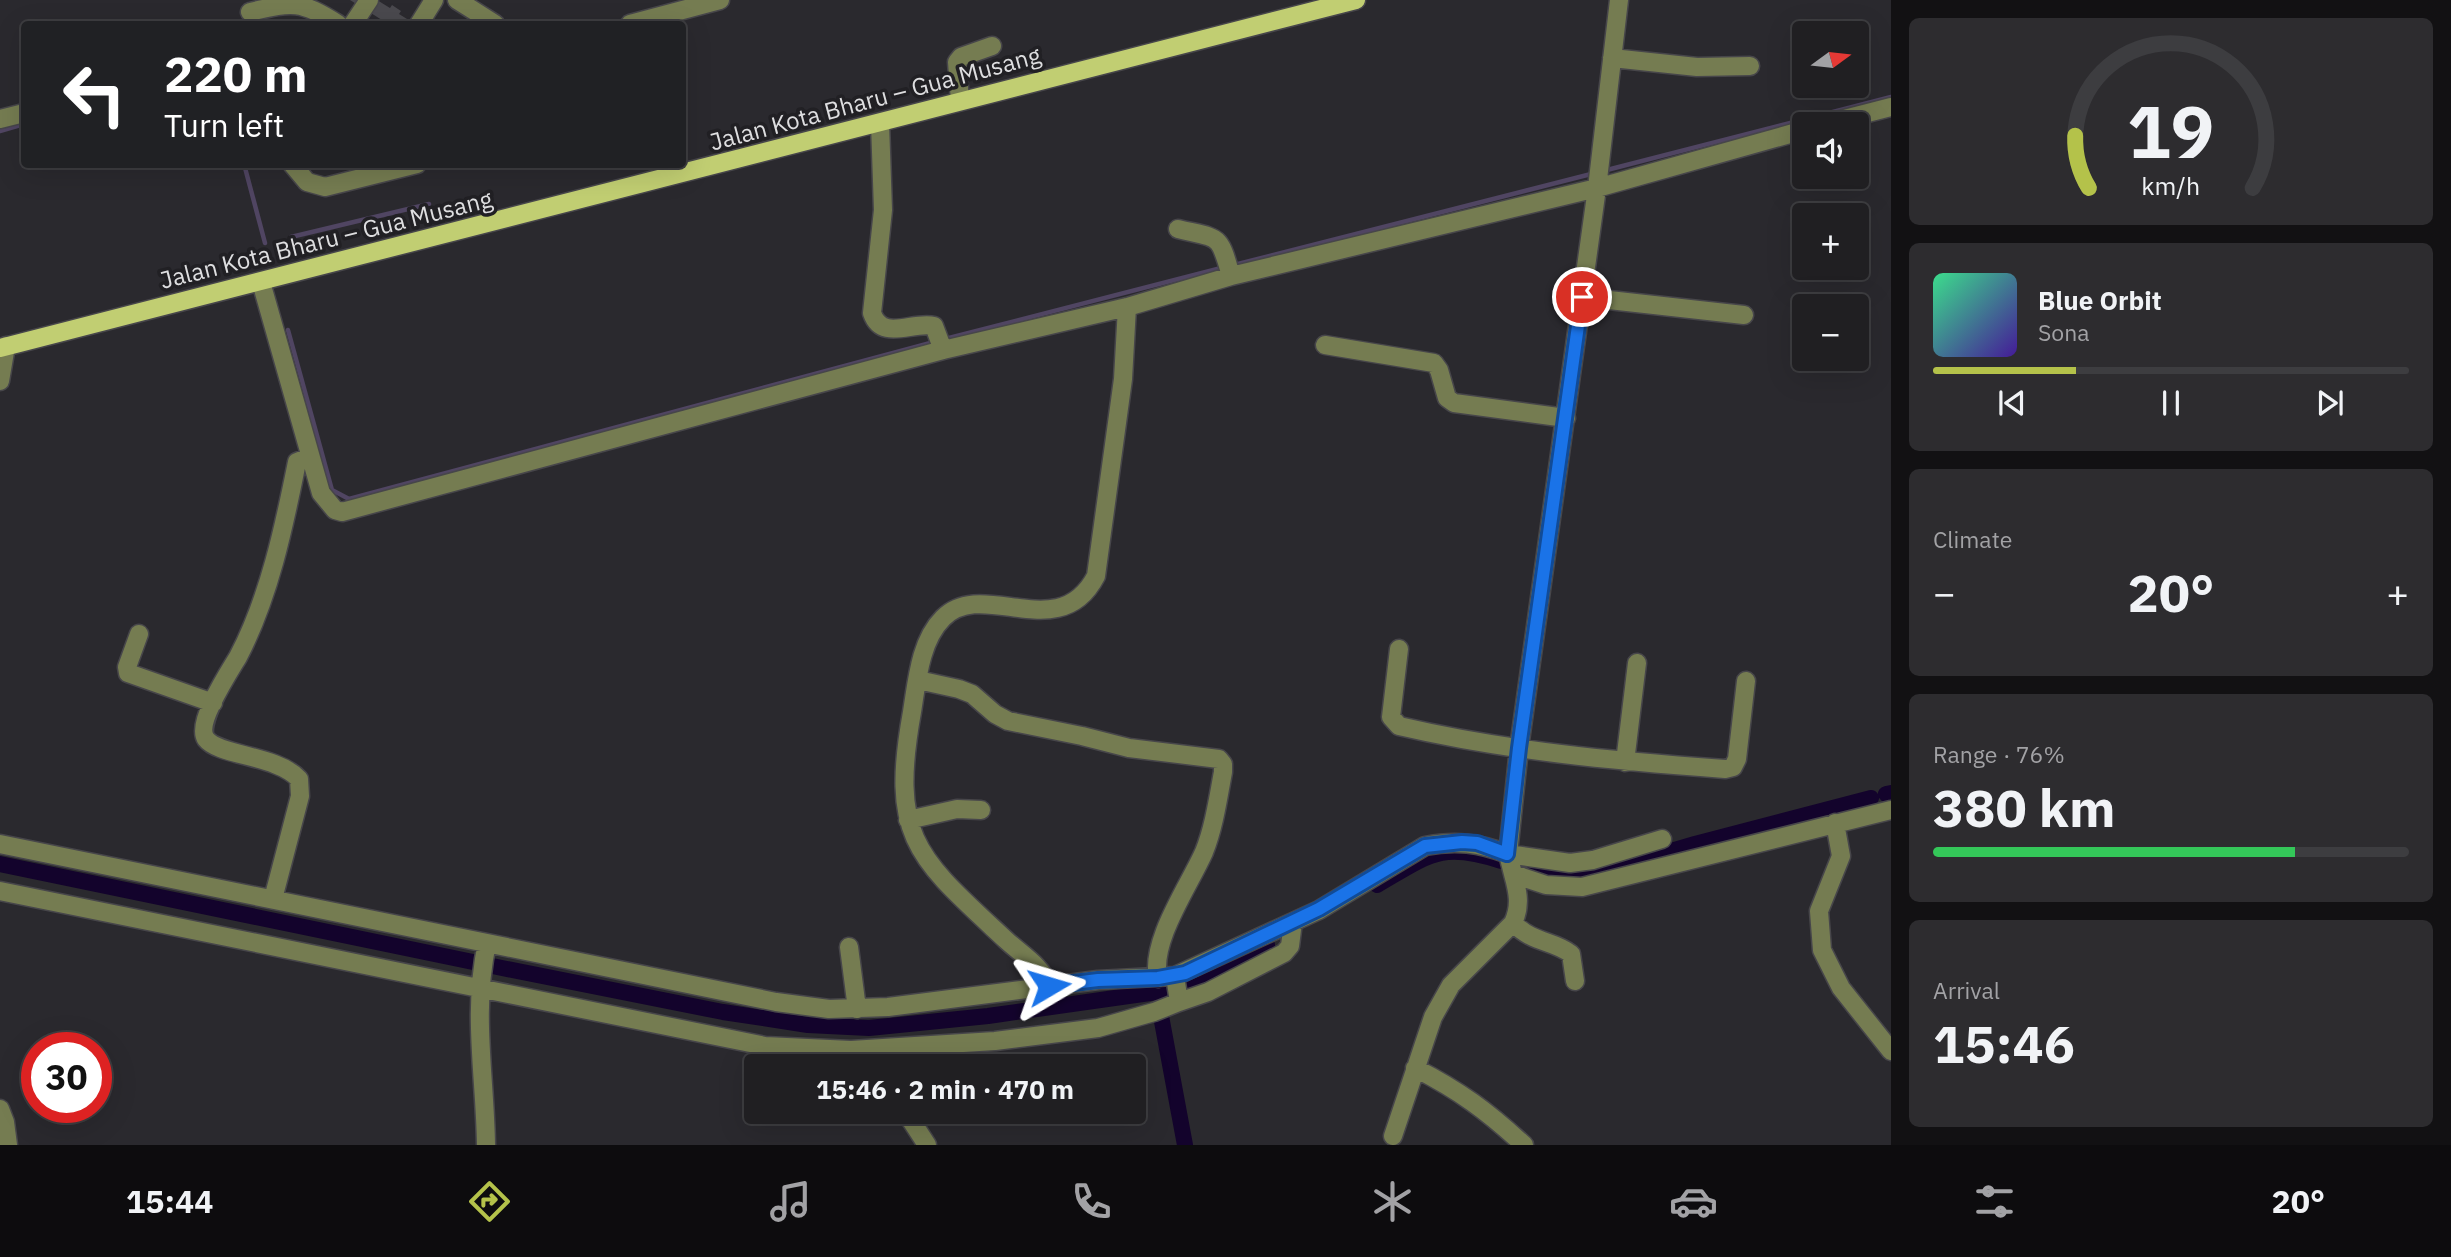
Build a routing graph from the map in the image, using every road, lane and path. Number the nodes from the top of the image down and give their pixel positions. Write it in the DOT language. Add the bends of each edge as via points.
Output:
graph roads {
  1 [pos="369,0"];
  2 [pos="434,0"];
  3 [pos="457,0"];
  4 [pos="720,0"];
  5 [pos="1356,0"];
  6 [pos="1619,0"];
  7 [pos="250,12"];
  8 [pos="333,21"];
  9 [pos="355,21"];
  10 [pos="421,21"];
  11 [pos="490,21"];
  12 [pos="641,21"];
  13 [pos="992,46"];
  14 [pos="1612,58"];
  15 [pos="1750,66"];
  16 [pos="960,101"];
  17 [pos="1891,107"];
  18 [pos="1869,113"];
  19 [pos="21,114"];
  20 [pos="0,119"];
  21 [pos="880,123"];
  22 [pos="1792,133"];
  23 [pos="295,168"];
  24 [pos="401,168"];
  25 [pos="1598,176"];
  26 [pos="1178,229"];
  27 [pos="1229,269"];
  28 [pos="261,282"];
  29 [pos="1582,297"];
  30 [pos="1127,307"];
  31 [pos="1744,315"];
  32 [pos="941,342"];
  33 [pos="1325,345"];
  34 [pos="3,347"];
  35 [pos="0,381"];
  36 [pos="1566,418"];
  37 [pos="309,457"];
  38 [pos="139,634"];
  39 [pos="1399,649"];
  40 [pos="1637,663"];
  41 [pos="918,680"];
  42 [pos="1746,681"];
  43 [pos="213,703"];
  44 [pos="1519,748"];
  45 [pos="1625,762"];
  46 [pos="981,810"];
  47 [pos="1891,810"];
  48 [pos="908,820"];
  49 [pos="1835,824"];
  50 [pos="1662,839"];
  51 [pos="0,844"];
  52 [pos="1507,854"];
  53 [pos="1513,874"];
  54 [pos="0,891"];
  55 [pos="273,899"];
  56 [pos="1293,922"];
  57 [pos="1513,923"];
  58 [pos="487,946"];
  59 [pos="849,947"];
  60 [pos="1167,977"];
  61 [pos="1575,981"];
  62 [pos="480,986"];
  63 [pos="1049,986"];
  64 [pos="1179,1002"];
  65 [pos="857,1009"];
  66 [pos="1891,1051"];
  67 [pos="845,1054"];
  68 [pos="896,1054"];
  69 [pos="1415,1068"];
  70 [pos="0,1109"];
  71 [pos="913,1124"];
  72 [pos="1393,1136"];
  73 [pos="8,1145"];
  74 [pos="485,1145"];
  75 [pos="927,1145"];
  76 [pos="1524,1145"];
  1 -- 9 [label="street"];
  2 -- 10 [label="street"];
  3 -- 11 [label="street"];
  4 -- 12 [label="street"];
  5 -- 16 [label="main road, Jalan Kota Bharu – Gua Musang"];
  6 -- 14 [label="street"];
  7 -- 8 [label="street" via="305,5"];
  13 -- 16 [label="street" via="957,62"];
  14 -- 15 [label="street"];
  14 -- 25 [label="street"];
  16 -- 21 [label="main road, Jalan Kota Bharu – Gua Musang"];
  17 -- 18 [label="street"];
  19 -- 20 [label="street"];
  21 -- 28 [label="main road, Jalan Kota Bharu – Gua Musang"];
  21 -- 32 [label="street" via="883,211 872,313 886,328 928,324"];
  22 -- 25 [label="street"];
  23 -- 24 [label="street" via="307,182 325,187"];
  25 -- 27 [label="street"];
  25 -- 29 [label="street"];
  26 -- 27 [label="street" via="1215,237 1223,244"];
  27 -- 30 [label="street"];
  28 -- 34 [label="main road, Jalan Kota Bharu – Gua Musang"];
  28 -- 37 [label="street"];
  29 -- 31 [label="street"];
  29 -- 36 [label="street"];
  30 -- 32 [label="street"];
  30 -- 41 [label="street" via="1123,379 1099,560 1088,591 1061,608 979,605 946,614 926,646"];
  32 -- 37 [label="street" via="352,511 335,510 326,503"];
  33 -- 36 [label="street" via="1434,363 1447,398 1454,403"];
  34 -- 35 [label="street"];
  36 -- 44 [label="street"];
  37 -- 43 [label="street" via="297,462 271,571 248,637"];
  38 -- 43 [label="street" via="128,673"];
  39 -- 44 [label="street" via="1393,722"];
  40 -- 45 [label="street"];
  41 -- 48 [label="street" via="904,754"];
  41 -- 60 [label="street" via="972,694 1007,721 1129,748 1219,759 1223,772 1204,850 1158,952"];
  42 -- 45 [label="street" via="1733,766"];
  43 -- 55 [label="street" via="203,730 209,742 280,765 299,779 300,796"];
  44 -- 45 [label="street"];
  44 -- 52 [label="street"];
  46 -- 48 [label="street" via="957,809"];
  47 -- 49 [label="street"];
  48 -- 63 [label="street" via="918,850 936,873 1038,967"];
  49 -- 53 [label="street" via="1601,885 1546,885"];
  49 -- 66 [label="street" via="1842,856 1819,911 1822,950 1840,988"];
  50 -- 52 [label="street" via="1570,863"];
  51 -- 55 [label="street"];
  52 -- 53 [label="street"];
  52 -- 56 [label="street" via="1477,843 1425,846"];
  53 -- 57 [label="street" via="1519,894"];
  54 -- 62 [label="street"];
  55 -- 58 [label="street"];
  56 -- 60 [label="street"];
  56 -- 64 [label="street" via="1290,946 1284,953"];
  57 -- 61 [label="street" via="1531,938 1571,954"];
  57 -- 69 [label="street" via="1451,985 1433,1017"];
  58 -- 62 [label="street"];
  58 -- 65 [label="street" via="776,1002"];
  59 -- 65 [label="street"];
  60 -- 63 [label="street"];
  60 -- 64 [label="street"];
  62 -- 67 [label="street" via="737,1042"];
  62 -- 74 [label="street"];
  63 -- 65 [label="street"];
  64 -- 68 [label="street" via="1098,1028"];
  69 -- 72 [label="street"];
  69 -- 76 [label="street" via="1467,1096"];
  70 -- 73 [label="street"];
  71 -- 75 [label="street"];
}
